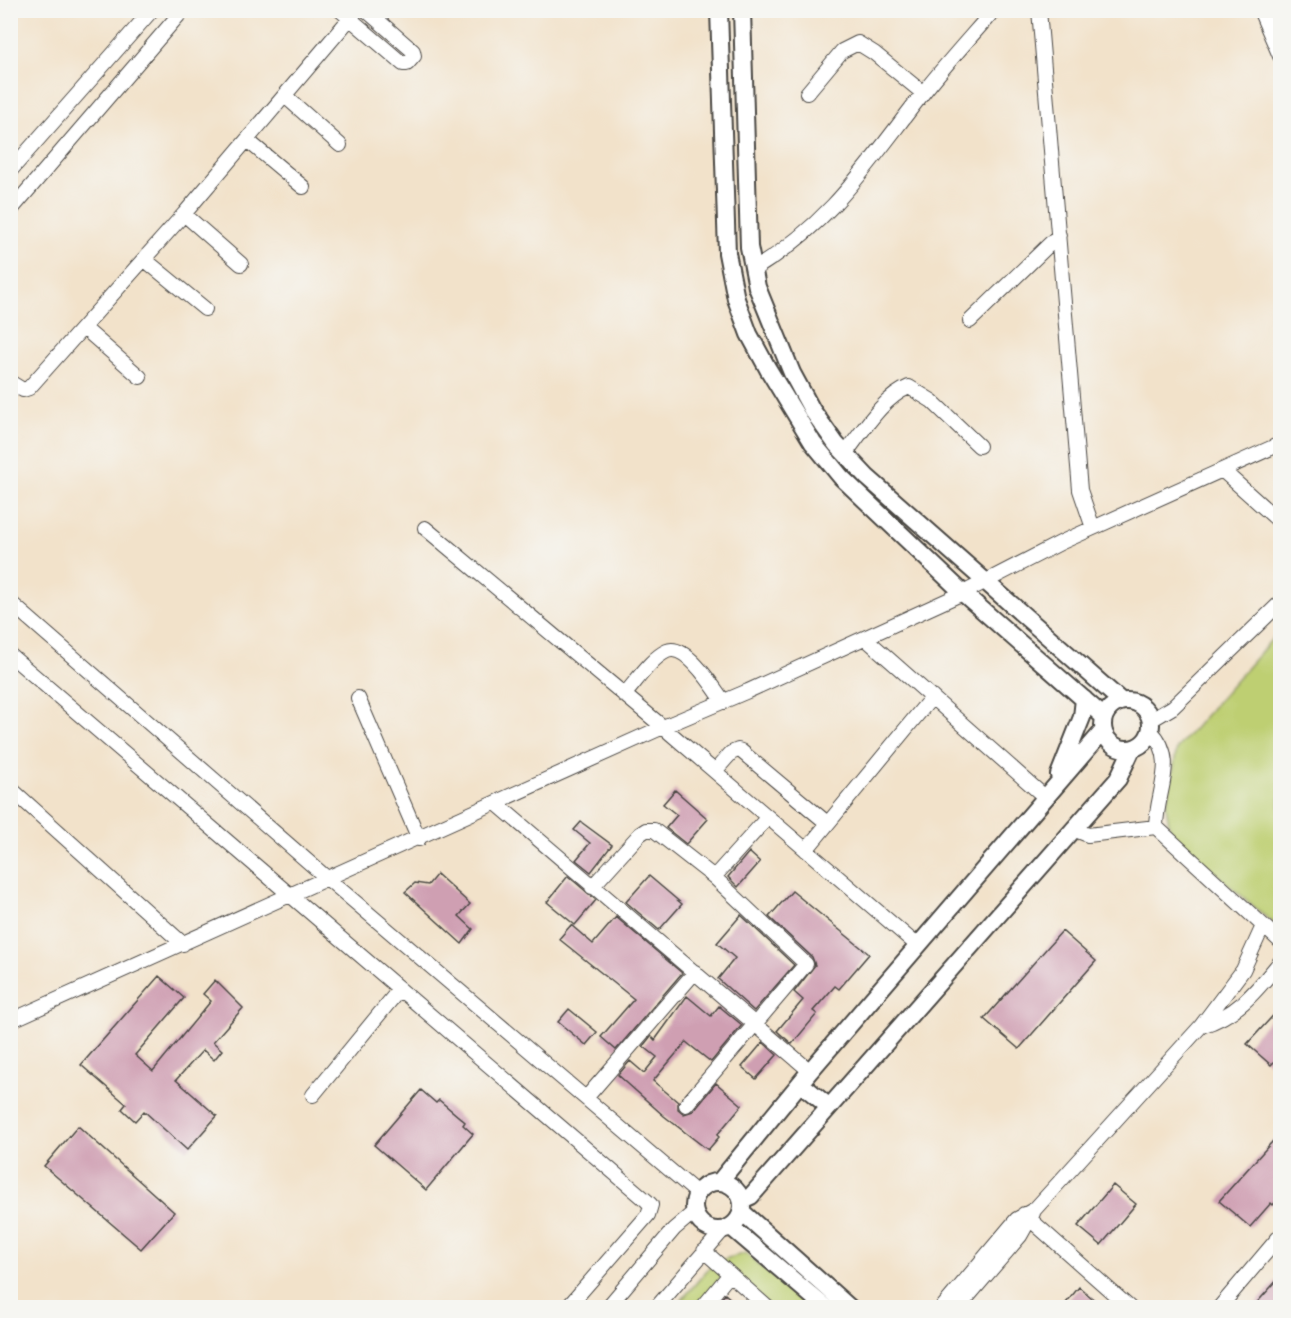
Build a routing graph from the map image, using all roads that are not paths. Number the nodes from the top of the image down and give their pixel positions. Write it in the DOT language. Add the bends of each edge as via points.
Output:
graph roads {
  1 [pos="152,10"];
  2 [pos="183,10"];
  3 [pos="366,10"];
  4 [pos="714,10"];
  5 [pos="719,10"];
  6 [pos="742,10"];
  7 [pos="752,10"];
  8 [pos="994,10"];
  9 [pos="1039,10"];
  10 [pos="1260,10"];
  11 [pos="349,13"];
  12 [pos="743,42"];
  13 [pos="720,49"];
  14 [pos="1281,56"];
  15 [pos="807,93"];
  16 [pos="923,93"];
  17 [pos="285,96"];
  18 [pos="247,140"];
  19 [pos="340,145"];
  20 [pos="10,171"];
  21 [pos="303,187"];
  22 [pos="10,212"];
  23 [pos="184,214"];
  24 [pos="1059,235"];
  25 [pos="144,260"];
  26 [pos="241,264"];
  27 [pos="753,270"];
  28 [pos="205,309"];
  29 [pos="970,321"];
  30 [pos="84,328"];
  31 [pos="140,377"];
  32 [pos="10,382"];
  33 [pos="1281,444"];
  34 [pos="980,446"];
  35 [pos="845,454"];
  36 [pos="1222,470"];
  37 [pos="1281,522"];
  38 [pos="425,528"];
  39 [pos="1093,528"];
  40 [pos="984,582"];
  41 [pos="963,592"];
  42 [pos="10,602"];
  43 [pos="1281,603"];
  44 [pos="865,638"];
  45 [pos="10,655"];
  46 [pos="624,695"];
  47 [pos="932,697"];
  48 [pos="358,698"];
  49 [pos="1084,699"];
  50 [pos="724,702"];
  51 [pos="1121,702"];
  52 [pos="1103,724"];
  53 [pos="1151,725"];
  54 [pos="663,727"];
  55 [pos="1132,749"];
  56 [pos="715,771"];
  57 [pos="10,788"];
  58 [pos="1050,794"];
  59 [pos="497,804"];
  60 [pos="768,817"];
  61 [pos="827,823"];
  62 [pos="1156,827"];
  63 [pos="1073,829"];
  64 [pos="419,839"];
  65 [pos="806,850"];
  66 [pos="714,877"];
  67 [pos="328,879"];
  68 [pos="592,887"];
  69 [pos="290,896"];
  70 [pos="1263,926"];
  71 [pos="1281,941"];
  72 [pos="183,944"];
  73 [pos="918,946"];
  74 [pos="1281,962"];
  75 [pos="695,972"];
  76 [pos="399,990"];
  77 [pos="10,1021"];
  78 [pos="757,1024"];
  79 [pos="1201,1026"];
  80 [pos="805,1077"];
  81 [pos="313,1095"];
  82 [pos="586,1098"];
  83 [pos="686,1105"];
  84 [pos="828,1106"];
  85 [pos="720,1181"];
  86 [pos="697,1193"];
  87 [pos="742,1206"];
  88 [pos="694,1212"];
  89 [pos="1030,1214"];
  90 [pos="727,1228"];
  91 [pos="1281,1236"];
  92 [pos="704,1251"];
  93 [pos="730,1274"];
  94 [pos="567,1308"];
  95 [pos="607,1308"];
  96 [pos="656,1308"];
  97 [pos="702,1308"];
  98 [pos="768,1308"];
  99 [pos="826,1308"];
  100 [pos="850,1308"];
  101 [pos="942,1308"];
  102 [pos="958,1308"];
  103 [pos="1130,1308"];
  104 [pos="1219,1308"];
  1 -- 20 [label="street"];
  2 -- 22 [label="street"];
  3 -- 11 [label="street" via="413,51 414,56 407,64"];
  4 -- 13 [label="street"];
  5 -- 13 [label="main road"];
  6 -- 12 [label="main road"];
  7 -- 12 [label="street"];
  8 -- 16 [label="street"];
  9 -- 24 [label="street"];
  10 -- 14 [label="street"];
  11 -- 17 [label="street"];
  12 -- 27 [label="main road"];
  13 -- 41 [label="main road" via="727,253 736,299 749,334 789,407 826,462"];
  15 -- 16 [label="street" via="842,51 858,43"];
  16 -- 27 [label="street" via="836,206 801,238"];
  17 -- 18 [label="street"];
  17 -- 19 [label="street"];
  18 -- 21 [label="street"];
  18 -- 23 [label="street"];
  23 -- 25 [label="street"];
  23 -- 26 [label="street"];
  24 -- 29 [label="street"];
  24 -- 39 [label="street" via="1080,490"];
  25 -- 28 [label="street"];
  25 -- 30 [label="street"];
  27 -- 35 [label="main road" via="792,373 812,410"];
  30 -- 31 [label="street"];
  30 -- 32 [label="street" via="29,388 23,390"];
  33 -- 36 [label="street"];
  34 -- 35 [label="street" via="932,401 909,387 885,405"];
  35 -- 40 [label="main road"];
  36 -- 37 [label="street"];
  36 -- 39 [label="street"];
  38 -- 46 [label="street"];
  39 -- 40 [label="street"];
  40 -- 41 [label="street"];
  40 -- 51 [label="main road"];
  41 -- 44 [label="street"];
  41 -- 49 [label="main road"];
  42 -- 67 [label="street"];
  43 -- 53 [label="street"];
  44 -- 47 [label="street"];
  44 -- 50 [label="street"];
  45 -- 69 [label="street"];
  46 -- 50 [label="street" via="668,650 701,670"];
  46 -- 54 [label="street"];
  47 -- 58 [label="street"];
  47 -- 61 [label="street"];
  48 -- 64 [label="street"];
  49 -- 52 [label="main road"];
  49 -- 58 [label="main road" via="1082,717"];
  50 -- 54 [label="street"];
  51 -- 52 [label="main road" via="1108,710"];
  51 -- 53 [label="main road" via="1136,703 1148,713"];
  52 -- 55 [label="main road" via="1111,744"];
  52 -- 58 [label="main road"];
  53 -- 55 [label="main road" via="1144,743"];
  53 -- 62 [label="street" via="1166,753"];
  54 -- 56 [label="street"];
  54 -- 59 [label="street"];
  55 -- 63 [label="main road" via="1118,779"];
  56 -- 60 [label="street"];
  56 -- 61 [label="street" via="730,753 738,750"];
  57 -- 72 [label="street"];
  58 -- 73 [label="main road"];
  59 -- 64 [label="street"];
  59 -- 68 [label="street"];
  60 -- 65 [label="street"];
  60 -- 66 [label="street"];
  61 -- 65 [label="street"];
  62 -- 63 [label="street" via="1088,835"];
  62 -- 70 [label="street"];
  63 -- 84 [label="main road"];
  64 -- 67 [label="street"];
  65 -- 73 [label="street"];
  66 -- 68 [label="street" via="663,836 646,830"];
  66 -- 78 [label="street" via="807,964"];
  67 -- 69 [label="street"];
  67 -- 82 [label="street"];
  68 -- 75 [label="street"];
  69 -- 72 [label="street"];
  69 -- 76 [label="street"];
  70 -- 71 [label="street"];
  70 -- 79 [label="street" via="1243,970"];
  72 -- 77 [label="street"];
  73 -- 80 [label="main road"];
  74 -- 79 [label="street" via="1234,1012"];
  75 -- 78 [label="street"];
  75 -- 82 [label="street"];
  76 -- 81 [label="street"];
  76 -- 94 [label="street" via="651,1206 648,1215"];
  78 -- 80 [label="street"];
  78 -- 83 [label="street"];
  79 -- 89 [label="street"];
  80 -- 84 [label="main road"];
  80 -- 85 [label="main road"];
  82 -- 86 [label="street"];
  84 -- 87 [label="main road"];
  85 -- 86 [label="main road" via="703,1186"];
  85 -- 87 [label="main road" via="731,1185"];
  86 -- 88 [label="main road"];
  87 -- 90 [label="main road"];
  87 -- 100 [label="main road"];
  88 -- 90 [label="main road" via="705,1227"];
  88 -- 95 [label="street" via="674,1229"];
  89 -- 101 [label="street"];
  89 -- 102 [label="street"];
  89 -- 103 [label="street"];
  90 -- 92 [label="street"];
  90 -- 99 [label="main road"];
  91 -- 104 [label="street"];
  92 -- 93 [label="street"];
  92 -- 96 [label="street"];
  93 -- 97 [label="street"];
  93 -- 98 [label="street"];
}
